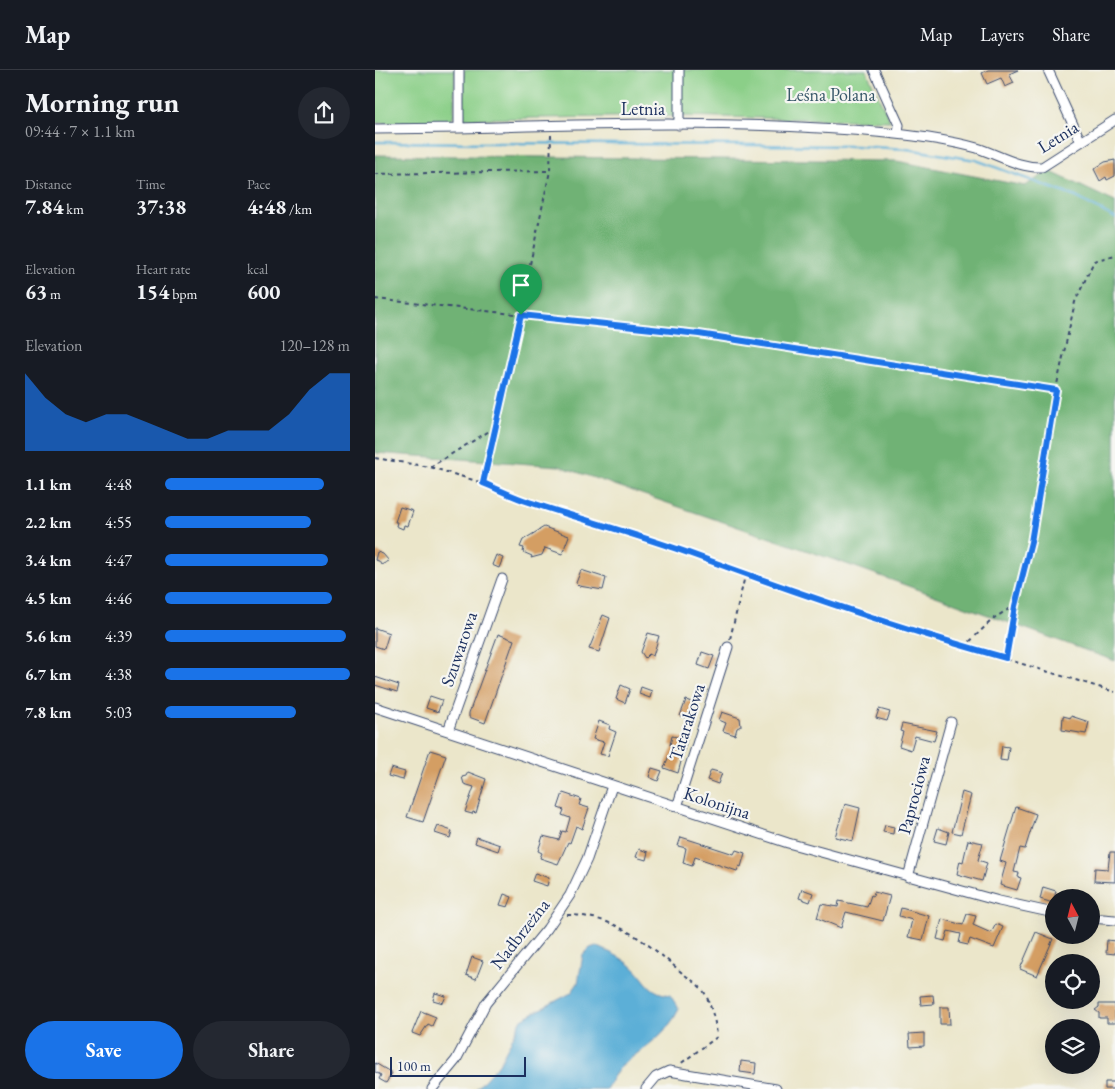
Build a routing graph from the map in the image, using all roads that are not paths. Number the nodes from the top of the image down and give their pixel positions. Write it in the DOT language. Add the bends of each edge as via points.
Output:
graph roads {
  1 [pos="459,70"];
  2 [pos="679,70"];
  3 [pos="874,70"];
  4 [pos="1048,70"];
  5 [pos="1115,120"];
  6 [pos="679,126"];
  7 [pos="459,128"];
  8 [pos="375,129"];
  9 [pos="899,134"];
  10 [pos="1081,142"];
  11 [pos="502,578"];
  12 [pos="728,648"];
  13 [pos="375,707"];
  14 [pos="951,722"];
  15 [pos="448,731"];
  16 [pos="612,786"];
  17 [pos="677,807"];
  18 [pos="908,877"];
  19 [pos="1045,912"];
  20 [pos="1100,919"];
  21 [pos="1115,920"];
  22 [pos="432,1089"];
  23 [pos="646,1089"];
  24 [pos="776,1089"];
  1 -- 7 [label="street"];
  2 -- 6 [label="street"];
  3 -- 9 [label="street" via="899,125"];
  4 -- 10 [label="street"];
  5 -- 10 [label="street, Letnia"];
  6 -- 7 [label="street, Letnia"];
  6 -- 9 [label="street, Letnia"];
  7 -- 8 [label="street, Letnia"];
  9 -- 10 [label="street, Letnia" via="977,148 1028,167 1042,167"];
  11 -- 15 [label="street, Szuwarowa"];
  12 -- 17 [label="street, Tatarakowa"];
  13 -- 15 [label="street, Kolonijna"];
  14 -- 18 [label="street, Paprociowa"];
  15 -- 16 [label="street, Kolonijna"];
  16 -- 17 [label="street, Kolonijna"];
  16 -- 22 [label="street, Nadbrzeżna" via="587,859 570,895 486,1003 456,1060"];
  17 -- 18 [label="street, Kolonijna"];
  18 -- 19 [label="street, Kolonijna"];
  20 -- 21 [label="street"];
  23 -- 24 [label="street" via="655,1077 669,1071"];
}
